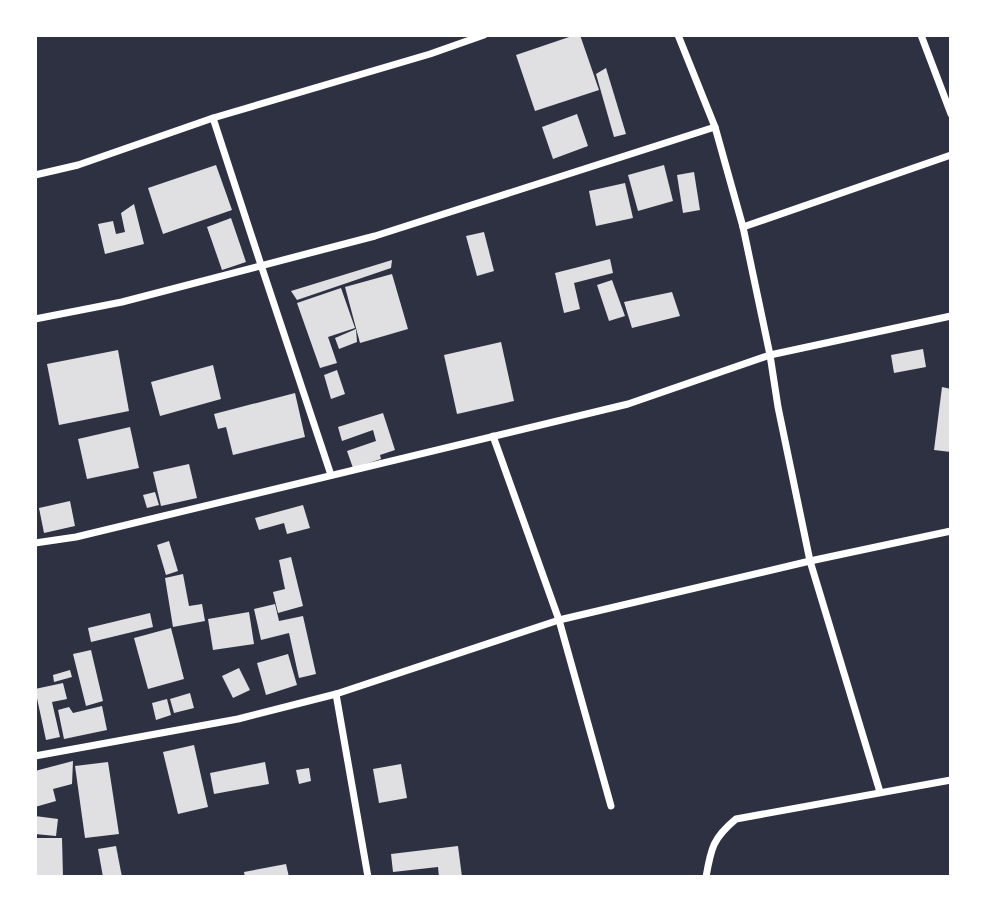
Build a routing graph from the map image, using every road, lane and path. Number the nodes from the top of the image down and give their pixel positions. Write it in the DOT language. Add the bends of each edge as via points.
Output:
graph roads {
  1 [pos="484,35"];
  2 [pos="678,35"];
  3 [pos="921,35"];
  4 [pos="951,114"];
  5 [pos="213,118"];
  6 [pos="715,127"];
  7 [pos="951,155"];
  8 [pos="35,175"];
  9 [pos="743,227"];
  10 [pos="261,265"];
  11 [pos="951,316"];
  12 [pos="35,319"];
  13 [pos="770,355"];
  14 [pos="493,436"];
  15 [pos="331,475"];
  16 [pos="951,531"];
  17 [pos="35,543"];
  18 [pos="810,561"];
  19 [pos="559,620"];
  20 [pos="336,694"];
  21 [pos="35,756"];
  22 [pos="951,780"];
  23 [pos="880,792"];
  24 [pos="611,806"];
  25 [pos="368,877"];
  26 [pos="706,877"];
  1 -- 5 [label="street"];
  2 -- 6 [label="street"];
  3 -- 4 [label="street"];
  5 -- 8 [label="street" via="78,165"];
  5 -- 10 [label="street"];
  6 -- 9 [label="street"];
  6 -- 10 [label="street" via="375,236"];
  7 -- 9 [label="street"];
  9 -- 13 [label="street"];
  10 -- 12 [label="street" via="122,302"];
  10 -- 15 [label="street"];
  11 -- 13 [label="street"];
  13 -- 14 [label="street" via="628,404"];
  13 -- 18 [label="street"];
  14 -- 15 [label="street"];
  14 -- 19 [label="street"];
  15 -- 17 [label="street"];
  16 -- 18 [label="street"];
  18 -- 19 [label="street"];
  18 -- 23 [label="street"];
  19 -- 20 [label="street"];
  19 -- 24 [label="street"];
  20 -- 21 [label="street" via="238,719"];
  20 -- 25 [label="street"];
  22 -- 23 [label="street"];
  23 -- 26 [label="street" via="736,819 712,847"];
}
